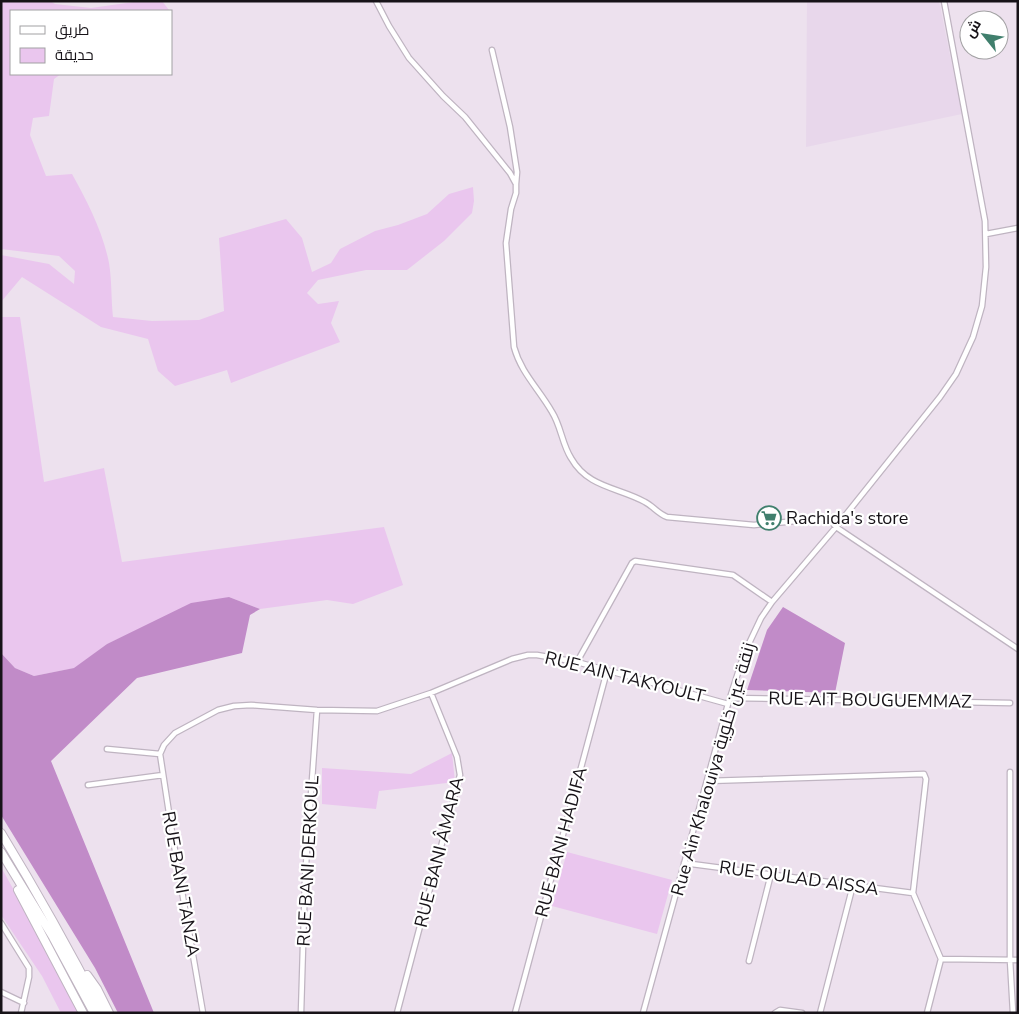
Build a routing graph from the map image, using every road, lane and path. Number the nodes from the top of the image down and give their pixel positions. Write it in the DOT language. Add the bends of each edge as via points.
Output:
graph roads {
  1 [pos="376,1"];
  2 [pos="944,1"];
  3 [pos="492,50"];
  4 [pos="516,184"];
  5 [pos="1018,228"];
  6 [pos="986,234"];
  7 [pos="836,527"];
  8 [pos="772,602"];
  9 [pos="1018,649"];
  10 [pos="577,662"];
  11 [pos="607,670"];
  12 [pos="431,693"];
  13 [pos="730,698"];
  14 [pos="1010,703"];
  15 [pos="728,704"];
  16 [pos="317,710"];
  17 [pos="107,749"];
  18 [pos="160,754"];
  19 [pos="1010,772"];
  20 [pos="163,775"];
  21 [pos="707,781"];
  22 [pos="88,785"];
  23 [pos="1,833"];
  24 [pos="1,852"];
  25 [pos="1,857"];
  26 [pos="684,863"];
  27 [pos="771,874"];
  28 [pos="853,885"];
  29 [pos="913,893"];
  30 [pos="1,923"];
  31 [pos="940,959"];
  32 [pos="1010,960"];
  33 [pos="1018,960"];
  34 [pos="749,961"];
  35 [pos="78,965"];
  36 [pos="1,992"];
  37 [pos="24,1003"];
  38 [pos="776,1012"];
  39 [pos="22,1013"];
  40 [pos="83,1013"];
  41 [pos="94,1013"];
  42 [pos="102,1013"];
  43 [pos="109,1013"];
  44 [pos="203,1013"];
  45 [pos="301,1013"];
  46 [pos="397,1013"];
  47 [pos="515,1013"];
  48 [pos="643,1013"];
  49 [pos="802,1013"];
  50 [pos="820,1013"];
  51 [pos="927,1013"];
  52 [pos="1014,1013"];
  1 -- 4 [label="street" via="410,58 466,117"];
  2 -- 6 [label="street, Rue Ain Khalouiya زنقة عين خلوية"];
  3 -- 4 [label="street" via="510,127 517,168"];
  4 -- 7 [label="street" via="506,243 514,346 519,363 552,410 567,452 576,466 599,484 646,502 667,517 754,525 828,518"];
  5 -- 6 [label="street"];
  6 -- 7 [label="street, Rue Ain Khalouiya زنقة عين خلوية" via="982,306 973,337 956,374"];
  7 -- 8 [label="street, Rue Ain Khalouiya زنقة عين خلوية"];
  7 -- 9 [label="street"];
  8 -- 10 [label="street" via="734,574 635,561"];
  8 -- 13 [label="street, Rue Ain Khalouiya زنقة عين خلوية" via="753,633"];
  10 -- 11 [label="street, RUE AIN TAKYOULT"];
  10 -- 12 [label="street, RUE AIN TAKYOULT" via="528,655"];
  11 -- 15 [label="street, RUE AIN TAKYOULT"];
  11 -- 47 [label="street, RUE BANI HADIFA"];
  12 -- 16 [label="street, RUE AIN TAKYOULT" via="377,711"];
  12 -- 46 [label="street, RUE BANI ÂMARA" via="457,757 460,775"];
  13 -- 14 [label="street, RUE AIT BOUGUEMMAZ"];
  13 -- 15 [label="street, Rue Ain Khalouiya زنقة عين خلوية"];
  15 -- 21 [label="street, Rue Ain Khalouiya زنقة عين خلوية"];
  16 -- 18 [label="street, RUE AIN TAKYOULT" via="251,705 218,710 175,733"];
  16 -- 45 [label="street, RUE BANI DERKOUL" via="305,879"];
  17 -- 18 [label="street"];
  18 -- 20 [label="street, RUE BANI TANZA"];
  19 -- 32 [label="street"];
  20 -- 22 [label="street"];
  20 -- 44 [label="street, RUE BANI TANZA"];
  21 -- 26 [label="street, Rue Ain Khalouiya زنقة عين خلوية"];
  21 -- 29 [label="street" via="924,774"];
  23 -- 35 [label="highway"];
  24 -- 41 [label="highway"];
  25 -- 40 [label="highway"];
  26 -- 27 [label="street, RUE OULAD AISSA"];
  26 -- 48 [label="street, Rue Ain Khalouiya زنقة عين خلوية"];
  27 -- 28 [label="street, RUE OULAD AISSA"];
  27 -- 34 [label="street"];
  28 -- 29 [label="street, RUE OULAD AISSA"];
  28 -- 50 [label="street"];
  29 -- 31 [label="street"];
  30 -- 37 [label="street" via="29,968"];
  31 -- 32 [label="street"];
  31 -- 51 [label="street"];
  32 -- 33 [label="street"];
  32 -- 52 [label="street"];
  35 -- 42 [label="highway"];
  35 -- 43 [label="highway" via="97,989"];
  36 -- 37 [label="street"];
  37 -- 39 [label="street"];
  38 -- 49 [label="street"];
}
